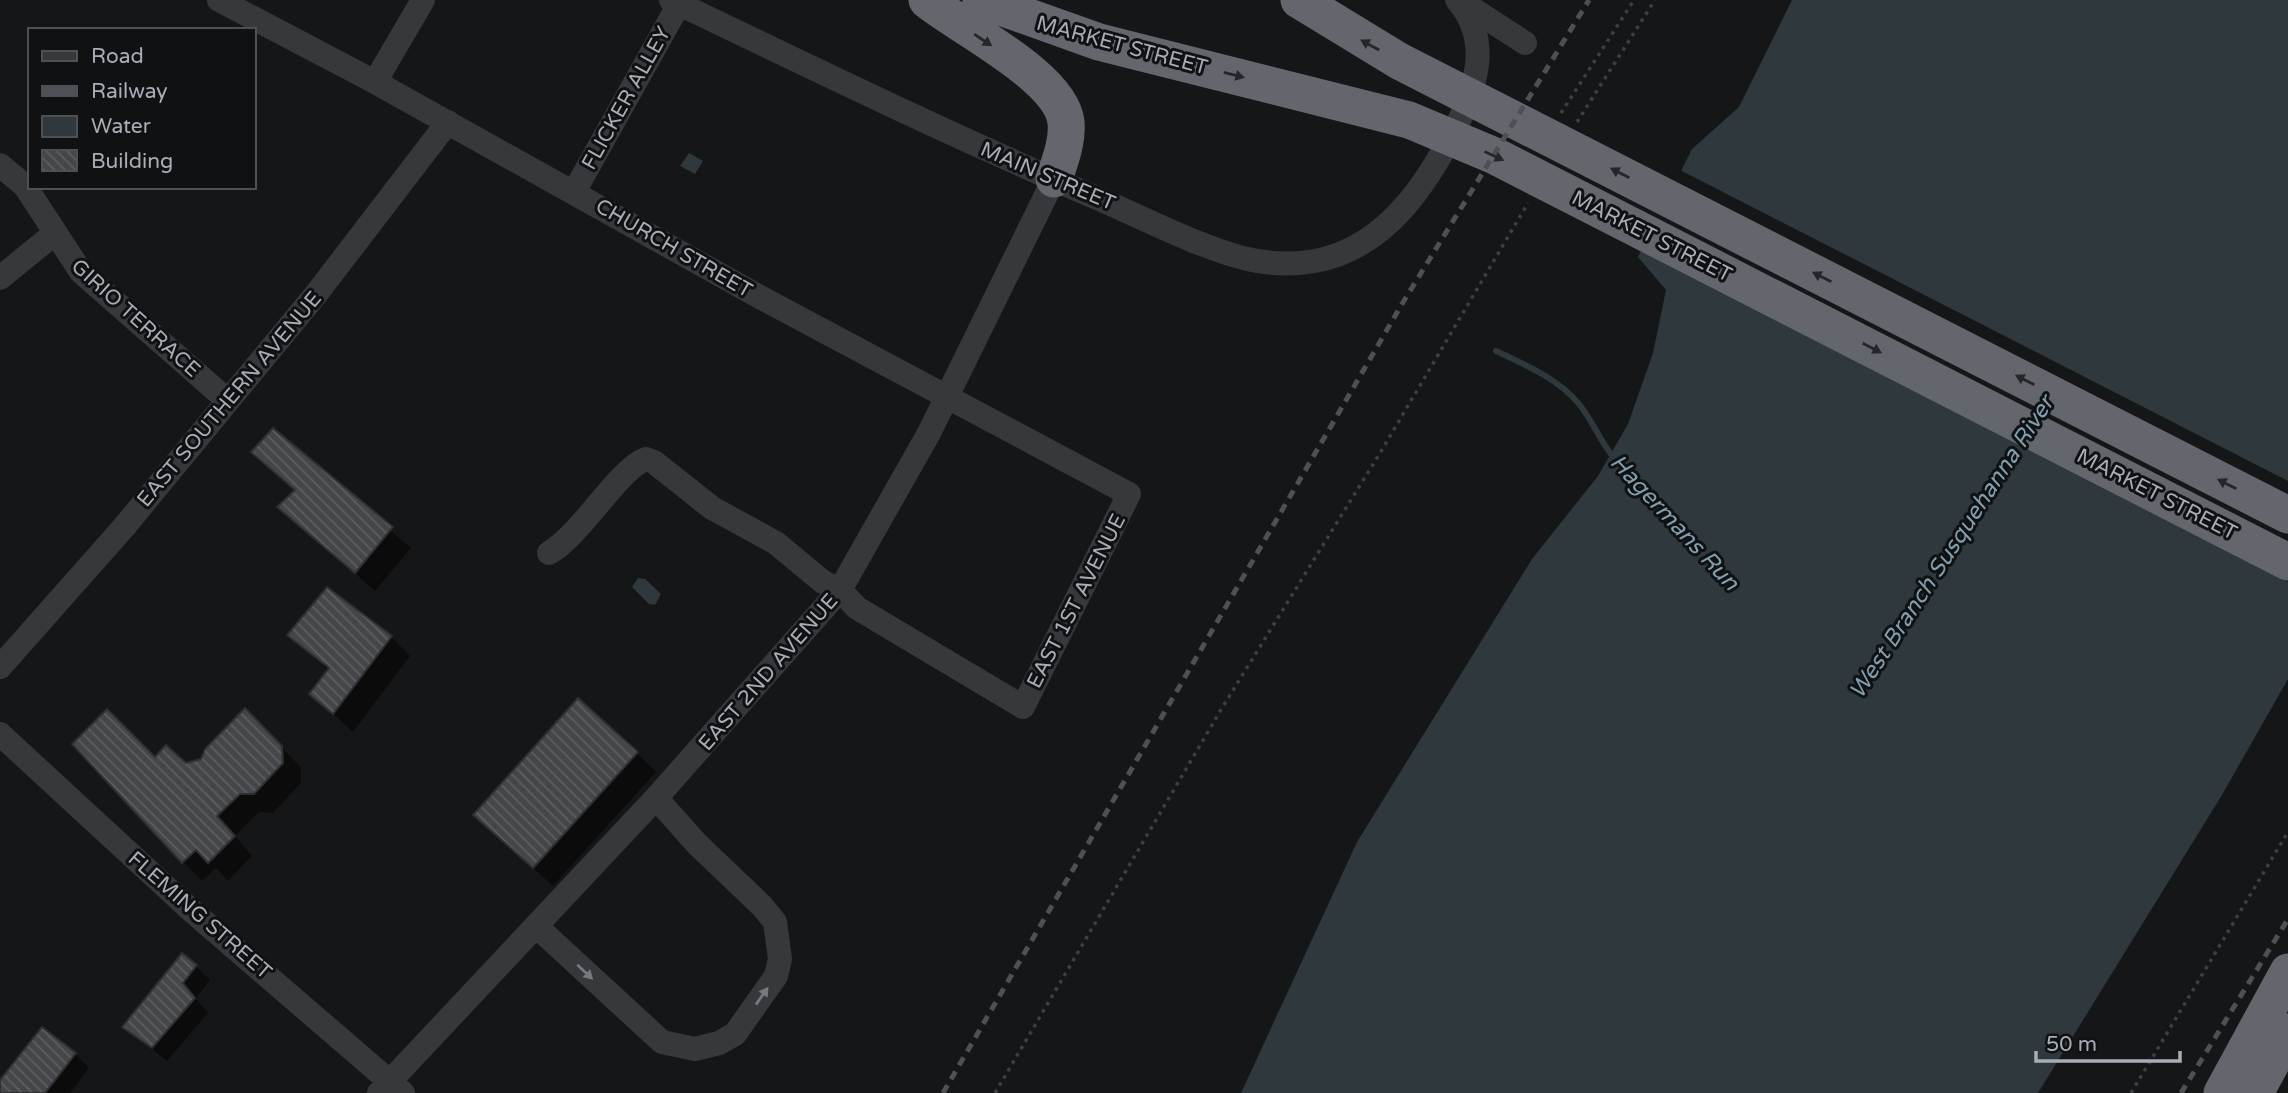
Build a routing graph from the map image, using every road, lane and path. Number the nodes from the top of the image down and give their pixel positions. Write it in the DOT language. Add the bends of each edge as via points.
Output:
graph roads {
  1 [pos="219,0"];
  2 [pos="422,0"];
  3 [pos="927,0"];
  4 [pos="981,0"];
  5 [pos="1299,0"];
  6 [pos="1458,0"];
  7 [pos="1634,0"];
  8 [pos="1655,0"];
  9 [pos="675,2"];
  10 [pos="1525,43"];
  11 [pos="375,82"];
  12 [pos="1560,115"];
  13 [pos="448,122"];
  14 [pos="1572,130"];
  15 [pos="0,165"];
  16 [pos="1054,179"];
  17 [pos="574,192"];
  18 [pos="1529,201"];
  19 [pos="54,234"];
  20 [pos="0,278"];
  21 [pos="946,396"];
  22 [pos="228,400"];
  23 [pos="1129,494"];
  24 [pos="2288,515"];
  25 [pos="548,553"];
  26 [pos="2288,562"];
  27 [pos="840,590"];
  28 [pos="0,667"];
  29 [pos="0,734"];
  30 [pos="656,797"];
  31 [pos="2288,832"];
  32 [pos="536,926"];
  33 [pos="2288,972"];
  34 [pos="2288,1032"];
  35 [pos="391,1089"];
  36 [pos="995,1093"];
  37 [pos="2131,1093"];
  38 [pos="2222,1093"];
  39 [pos="2255,1093"];
  1 -- 11 [label="street, CHURCH STREET"];
  2 -- 11 [label="street"];
  3 -- 16 [label="highway, one-way" via="1055,94 1064,113 1066,134"];
  4 -- 26 [label="highway, MARKET STREET, one-way" via="1099,42 1409,120 1495,156"];
  24 -- 5 [label="highway, MARKET STREET, one-way" via="1430,77"];
  6 -- 10 [label="street"];
  6 -- 16 [label="street, MAIN STREET" via="1477,34 1475,80 1454,131 1420,188 1397,216 1359,245 1315,261 1282,264 1234,255"];
  7 -- 12 [label="path"];
  8 -- 14 [label="path"];
  9 -- 16 [label="street, MAIN STREET"];
  9 -- 17 [label="street, FLICKER ALLEY"];
  11 -- 13 [label="street, CHURCH STREET"];
  13 -- 17 [label="street, CHURCH STREET"];
  13 -- 22 [label="street, EAST SOUTHERN AVENUE" via="378,218"];
  15 -- 19 [label="street, GIRIO TERRACE" via="25,186"];
  16 -- 21 [label="street, EAST 2ND AVENUE"];
  17 -- 21 [label="street, CHURCH STREET"];
  18 -- 36 [label="path"];
  19 -- 20 [label="street"];
  19 -- 22 [label="street, GIRIO TERRACE" via="81,272"];
  21 -- 23 [label="street, CHURCH STREET"];
  21 -- 27 [label="street, EAST 2ND AVENUE"];
  22 -- 28 [label="street, EAST SOUTHERN AVENUE"];
  23 -- 27 [label="street, EAST 1ST AVENUE" via="1023,707 857,608"];
  25 -- 27 [label="street" via="583,525 631,468 646,460"];
  27 -- 30 [label="street, EAST 2ND AVENUE"];
  29 -- 35 [label="street, FLEMING STREET"];
  30 -- 32 [label="street, EAST 2ND AVENUE"];
  32 -- 30 [label="street, one-way" via="662,1042 695,1049 735,1034 776,976 780,959 775,922"];
  31 -- 37 [label="path"];
  32 -- 35 [label="street, EAST 2ND AVENUE"];
  33 -- 38 [label="highway"];
  34 -- 39 [label="highway"];
}
